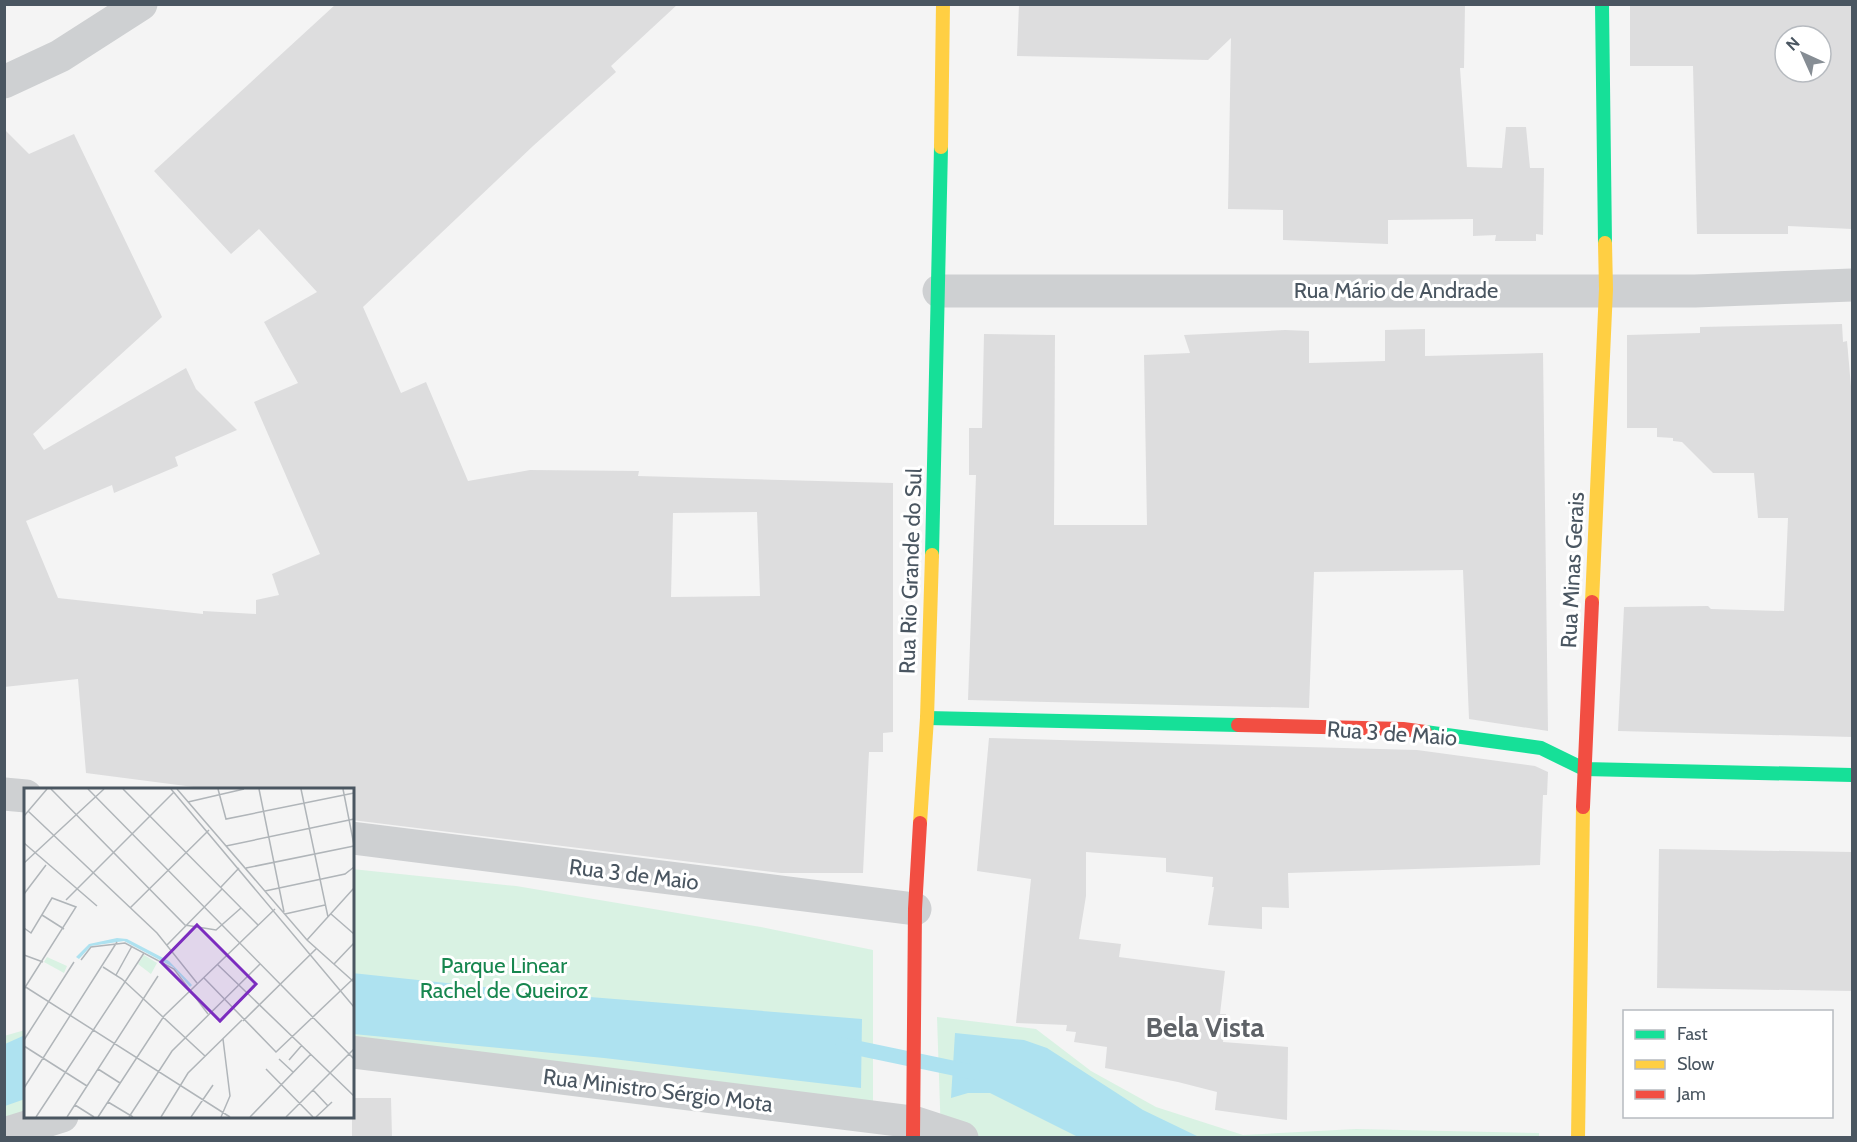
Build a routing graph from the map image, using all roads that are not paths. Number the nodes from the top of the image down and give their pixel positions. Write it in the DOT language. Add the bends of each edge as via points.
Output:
graph roads {
  1 [pos="141,4"];
  2 [pos="943,4"];
  3 [pos="1602,4"];
  4 [pos="4,82"];
  5 [pos="1852,285"];
  6 [pos="1606,289"];
  7 [pos="939,291"];
  8 [pos="927,718"];
  9 [pos="1584,769"];
  10 [pos="1852,775"];
  11 [pos="4,794"];
  12 [pos="24,796"];
  13 [pos="354,838"];
  14 [pos="915,909"];
  15 [pos="354,1052"];
  16 [pos="56,1118"];
  17 [pos="913,1125"];
  18 [pos="4,1134"];
  19 [pos="962,1137"];
  20 [pos="1578,1137"];
  1 -- 4 [label="street" via="60,56"];
  2 -- 7 [label="street, Rua Rio Grande do Sul"];
  3 -- 6 [label="street, Rua Minas Gerais"];
  5 -- 6 [label="street, Rua Mário de Andrade" via="1695,291"];
  6 -- 7 [label="street, Rua Mário de Andrade"];
  6 -- 9 [label="street, Rua Minas Gerais"];
  7 -- 8 [label="street, Rua Rio Grande do Sul"];
  8 -- 9 [label="street, Rua 3 de Maio" via="1403,729 1541,748"];
  8 -- 14 [label="street, Rua Rio Grande do Sul"];
  9 -- 10 [label="street, Rua 3 de Maio"];
  9 -- 20 [label="street, Rua Minas Gerais"];
  11 -- 12 [label="street"];
  13 -- 14 [label="street, Rua 3 de Maio"];
  14 -- 17 [label="street, Rua Rio Grande do Sul"];
  15 -- 17 [label="street, Rua Ministro Sérgio Mota"];
  16 -- 18 [label="street"];
  17 -- 19 [label="street, Rua Ministro Sérgio Mota"];
}
